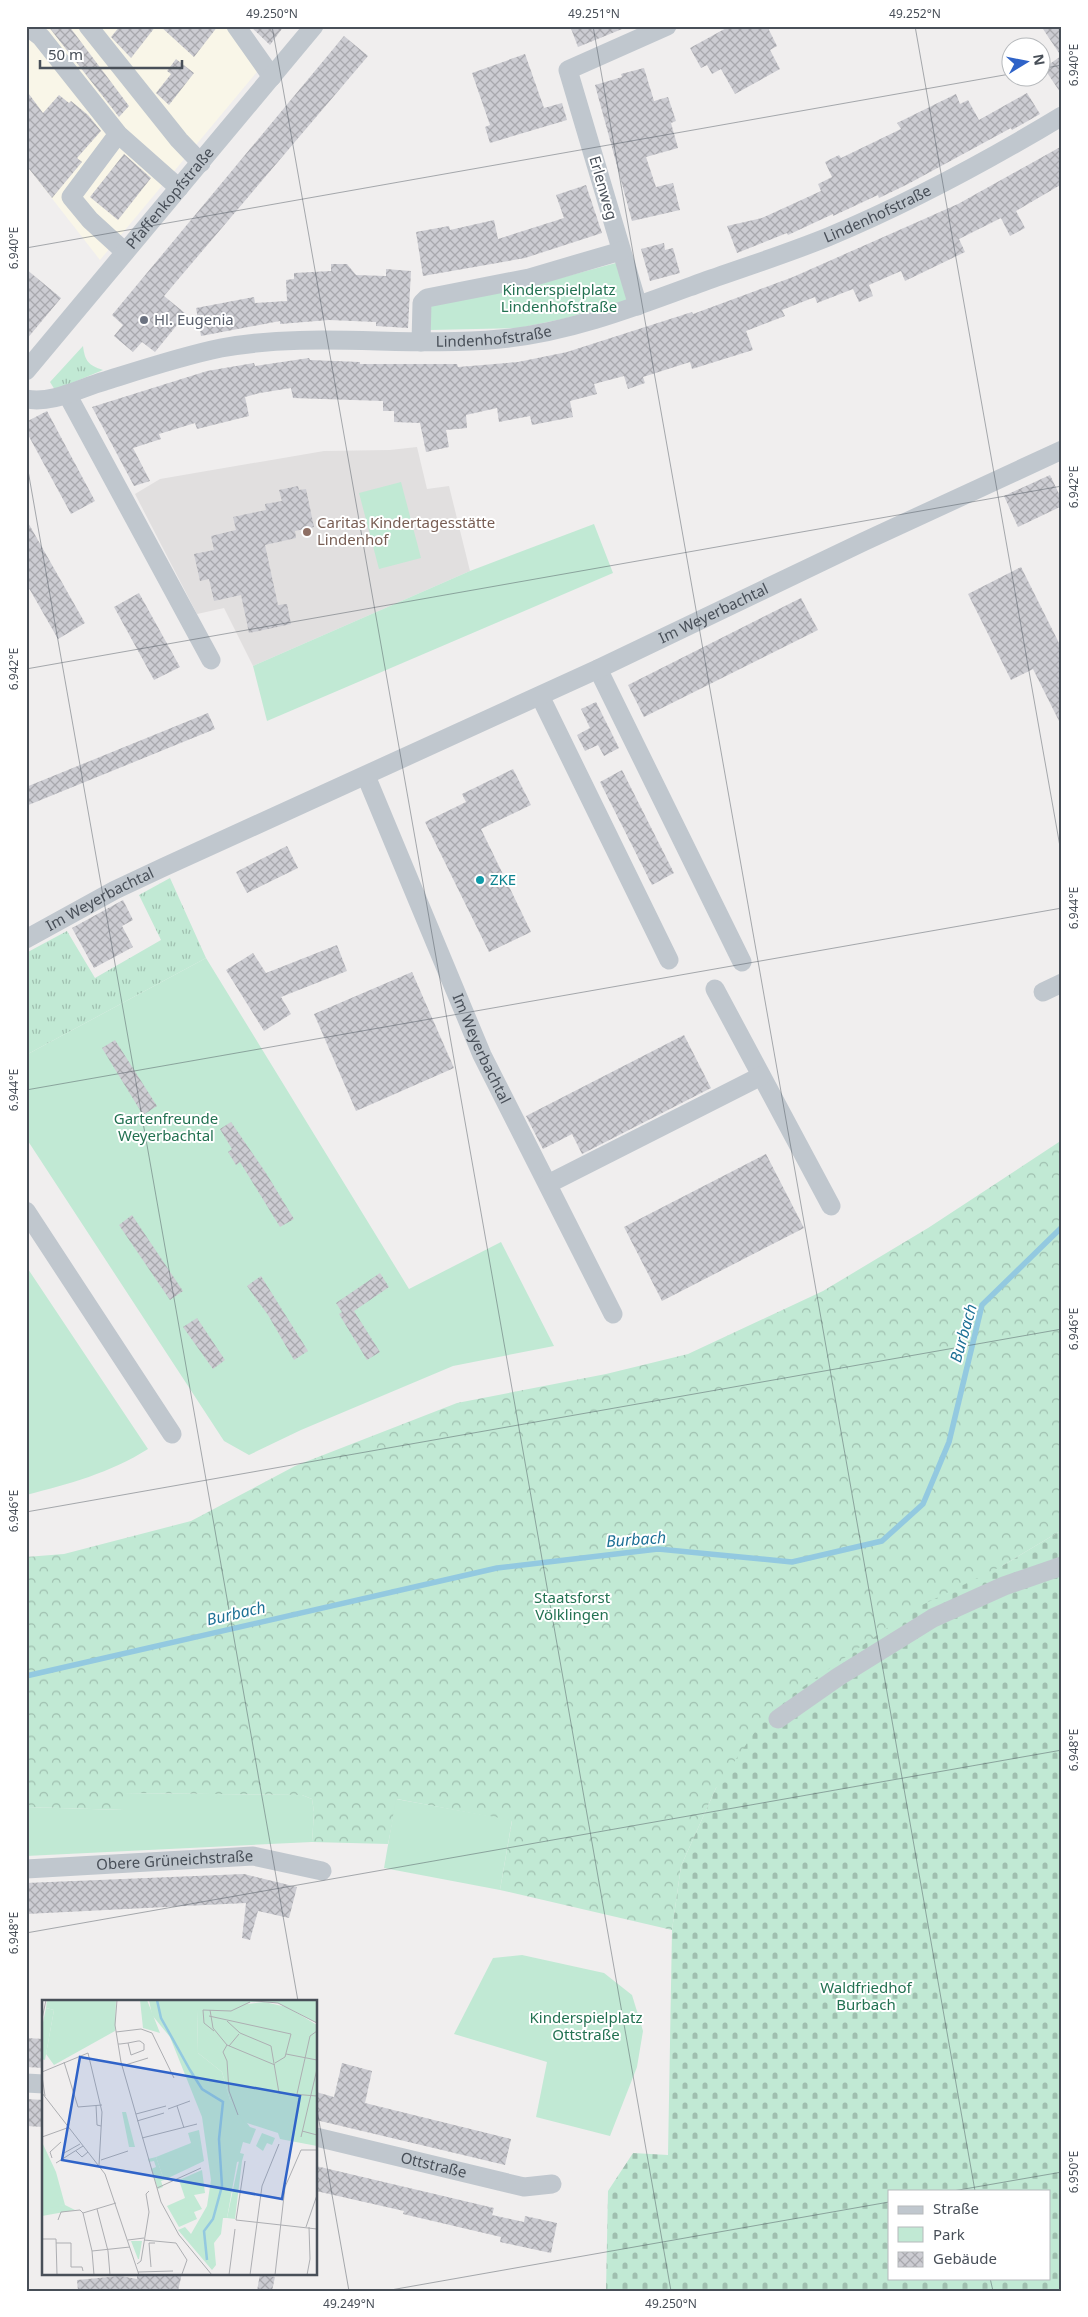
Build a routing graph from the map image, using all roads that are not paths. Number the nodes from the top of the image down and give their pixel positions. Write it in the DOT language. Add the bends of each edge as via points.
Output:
graph roads {
  1 [pos="27,26"];
  2 [pos="88,26"];
  3 [pos="236,26"];
  4 [pos="314,26"];
  5 [pos="667,26"];
  6 [pos="272,77"];
  7 [pos="1062,116"];
  8 [pos="118,134"];
  9 [pos="201,162"];
  10 [pos="179,188"];
  11 [pos="621,251"];
  12 [pos="125,252"];
  13 [pos="638,306"];
  14 [pos="421,342"];
  15 [pos="26,371"];
  16 [pos="67,394"];
  17 [pos="26,399"];
  18 [pos="1062,450"];
  19 [pos="210,660"];
  20 [pos="598,669"];
  21 [pos="540,696"];
  22 [pos="366,776"];
  23 [pos="26,939"];
  24 [pos="669,960"];
  25 [pos="742,962"];
  26 [pos="1062,983"];
  27 [pos="714,989"];
  28 [pos="1043,992"];
  29 [pos="760,1076"];
  30 [pos="548,1184"];
  31 [pos="831,1206"];
  32 [pos="26,1211"];
  33 [pos="613,1314"];
  34 [pos="172,1434"];
  35 [pos="1062,1566"];
  36 [pos="778,1719"];
  37 [pos="26,1869"];
  38 [pos="322,1871"];
  39 [pos="26,2083"];
  40 [pos="42,2084"];
  41 [pos="318,2136"];
  42 [pos="552,2184"];
  1 -- 8 [label="street" via="41,37"];
  2 -- 9 [label="street" via="179,140"];
  3 -- 6 [label="street"];
  4 -- 6 [label="street, Pfaffenkopfstraße"];
  5 -- 11 [label="street, Erlenweg" via="568,70"];
  6 -- 9 [label="street, Pfaffenkopfstraße"];
  7 -- 13 [label="street, Lindenhofstraße" via="940,183 828,237"];
  8 -- 10 [label="street"];
  8 -- 12 [label="street" via="71,196 90,220"];
  9 -- 10 [label="street, Pfaffenkopfstraße"];
  10 -- 12 [label="street, Pfaffenkopfstraße"];
  11 -- 13 [label="street, Erlenweg"];
  11 -- 14 [label="street" via="529,278 427,298 422,303"];
  12 -- 15 [label="street, Pfaffenkopfstraße"];
  13 -- 14 [label="street, Lindenhofstraße" via="536,334 501,339"];
  14 -- 16 [label="street, Lindenhofstraße" via="319,338 258,342 205,352"];
  16 -- 17 [label="street" via="40,401"];
  16 -- 19 [label="street"];
  18 -- 20 [label="street, Im Weyerbachtal"];
  20 -- 21 [label="street, Im Weyerbachtal"];
  20 -- 25 [label="street"];
  21 -- 22 [label="street, Im Weyerbachtal"];
  21 -- 24 [label="street"];
  22 -- 23 [label="street, Im Weyerbachtal" via="115,890"];
  22 -- 30 [label="street, Im Weyerbachtal" via="482,1055"];
  26 -- 28 [label="street"];
  27 -- 29 [label="street"];
  29 -- 30 [label="street"];
  29 -- 31 [label="street"];
  30 -- 33 [label="street, Im Weyerbachtal"];
  32 -- 34 [label="street"];
  35 -- 36 [label="street" via="1004,1586 933,1618"];
  37 -- 38 [label="street, Obere Grüneichstraße" via="253,1856"];
  39 -- 40 [label="street"];
  41 -- 42 [label="street, Ottstraße" via="524,2187"];
}
